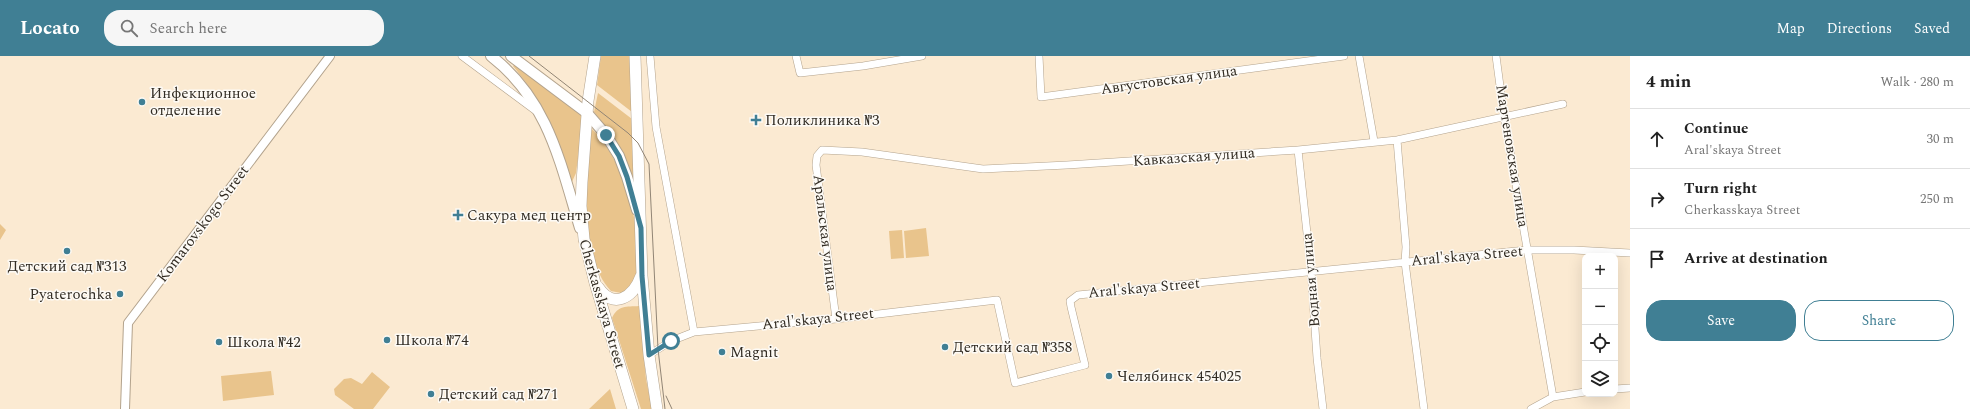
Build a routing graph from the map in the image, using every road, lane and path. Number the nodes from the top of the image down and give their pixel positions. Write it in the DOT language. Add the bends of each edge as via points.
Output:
graph roads {
  1 [pos="330,56"];
  2 [pos="462,56"];
  3 [pos="491,56"];
  4 [pos="510,56"];
  5 [pos="595,56"];
  6 [pos="635,56"];
  7 [pos="650,56"];
  8 [pos="796,56"];
  9 [pos="919,56"];
  10 [pos="1039,56"];
  11 [pos="1344,56"];
  12 [pos="1360,56"];
  13 [pos="1496,56"];
  14 [pos="1563,104"];
  15 [pos="587,113"];
  16 [pos="541,114"];
  17 [pos="1504,116"];
  18 [pos="1397,140"];
  19 [pos="1374,141"];
  20 [pos="822,150"];
  21 [pos="1298,150"];
  22 [pos="641,228"];
  23 [pos="584,239"];
  24 [pos="1527,250"];
  25 [pos="1630,253"];
  26 [pos="1405,262"];
  27 [pos="1311,270"];
  28 [pos="642,276"];
  29 [pos="595,283"];
  30 [pos="836,319"];
  31 [pos="694,332"];
  32 [pos="649,355"];
  33 [pos="1630,388"];
  34 [pos="1618,389"];
  35 [pos="1582,392"];
  36 [pos="1553,397"];
  37 [pos="126,409"];
  38 [pos="633,409"];
  39 [pos="657,409"];
  40 [pos="1323,409"];
  41 [pos="1424,409"];
  42 [pos="1531,409"];
  1 -- 37 [label="street, Komarovskogo Street" via="128,323"];
  2 -- 16 [label="street"];
  3 -- 16 [label="main road, Cherkasskaya Street" via="507,68 528,93"];
  4 -- 15 [label="main road, Cherkasskaya Street"];
  5 -- 15 [label="main road"];
  6 -- 22 [label="main road"];
  7 -- 31 [label="street" via="656,127"];
  8 -- 9 [label="street" via="800,72 862,66"];
  10 -- 11 [label="street, Августовская улица" via="1041,97"];
  12 -- 19 [label="street"];
  13 -- 17 [label="street, Мартеновская улица"];
  14 -- 17 [label="street, Кавказская улица"];
  15 -- 22 [label="main road, Cherkasskaya Street" via="606,135 619,156 634,197"];
  15 -- 23 [label="main road" via="581,206"];
  16 -- 23 [label="main road, Cherkasskaya Street" via="560,159"];
  17 -- 18 [label="street, Кавказская улица"];
  17 -- 24 [label="street, Мартеновская улица"];
  18 -- 19 [label="street, Кавказская улица"];
  18 -- 26 [label="street"];
  19 -- 21 [label="street, Кавказская улица"];
  20 -- 21 [label="street, Кавказская улица" via="862,152 983,169"];
  20 -- 30 [label="street, Аральская улица" via="817,156 816,165"];
  21 -- 27 [label="street, Водная улица"];
  22 -- 28 [label="main road, Cherkasskaya Street"];
  23 -- 29 [label="main road, Cherkasskaya Street"];
  24 -- 25 [label="street, Aral'skaya Street"];
  24 -- 26 [label="street, Aral'skaya Street"];
  24 -- 36 [label="street, Мартеновская улица"];
  26 -- 27 [label="street, Aral'skaya Street"];
  26 -- 41 [label="street"];
  27 -- 30 [label="street, Aral'skaya Street" via="1078,295 1070,301 1085,365 1015,383 997,300"];
  27 -- 40 [label="street, Водная улица"];
  28 -- 29 [label="main road" via="632,293 618,300 605,296"];
  28 -- 32 [label="main road, Cherkasskaya Street"];
  29 -- 38 [label="main road, Cherkasskaya Street"];
  30 -- 31 [label="street, Aral'skaya Street"];
  31 -- 32 [label="street, Aral'skaya Street" via="671,341"];
  32 -- 39 [label="main road, Cherkasskaya Street"];
  33 -- 34 [label="street"];
  35 -- 36 [label="street"];
  36 -- 42 [label="street"];
}
